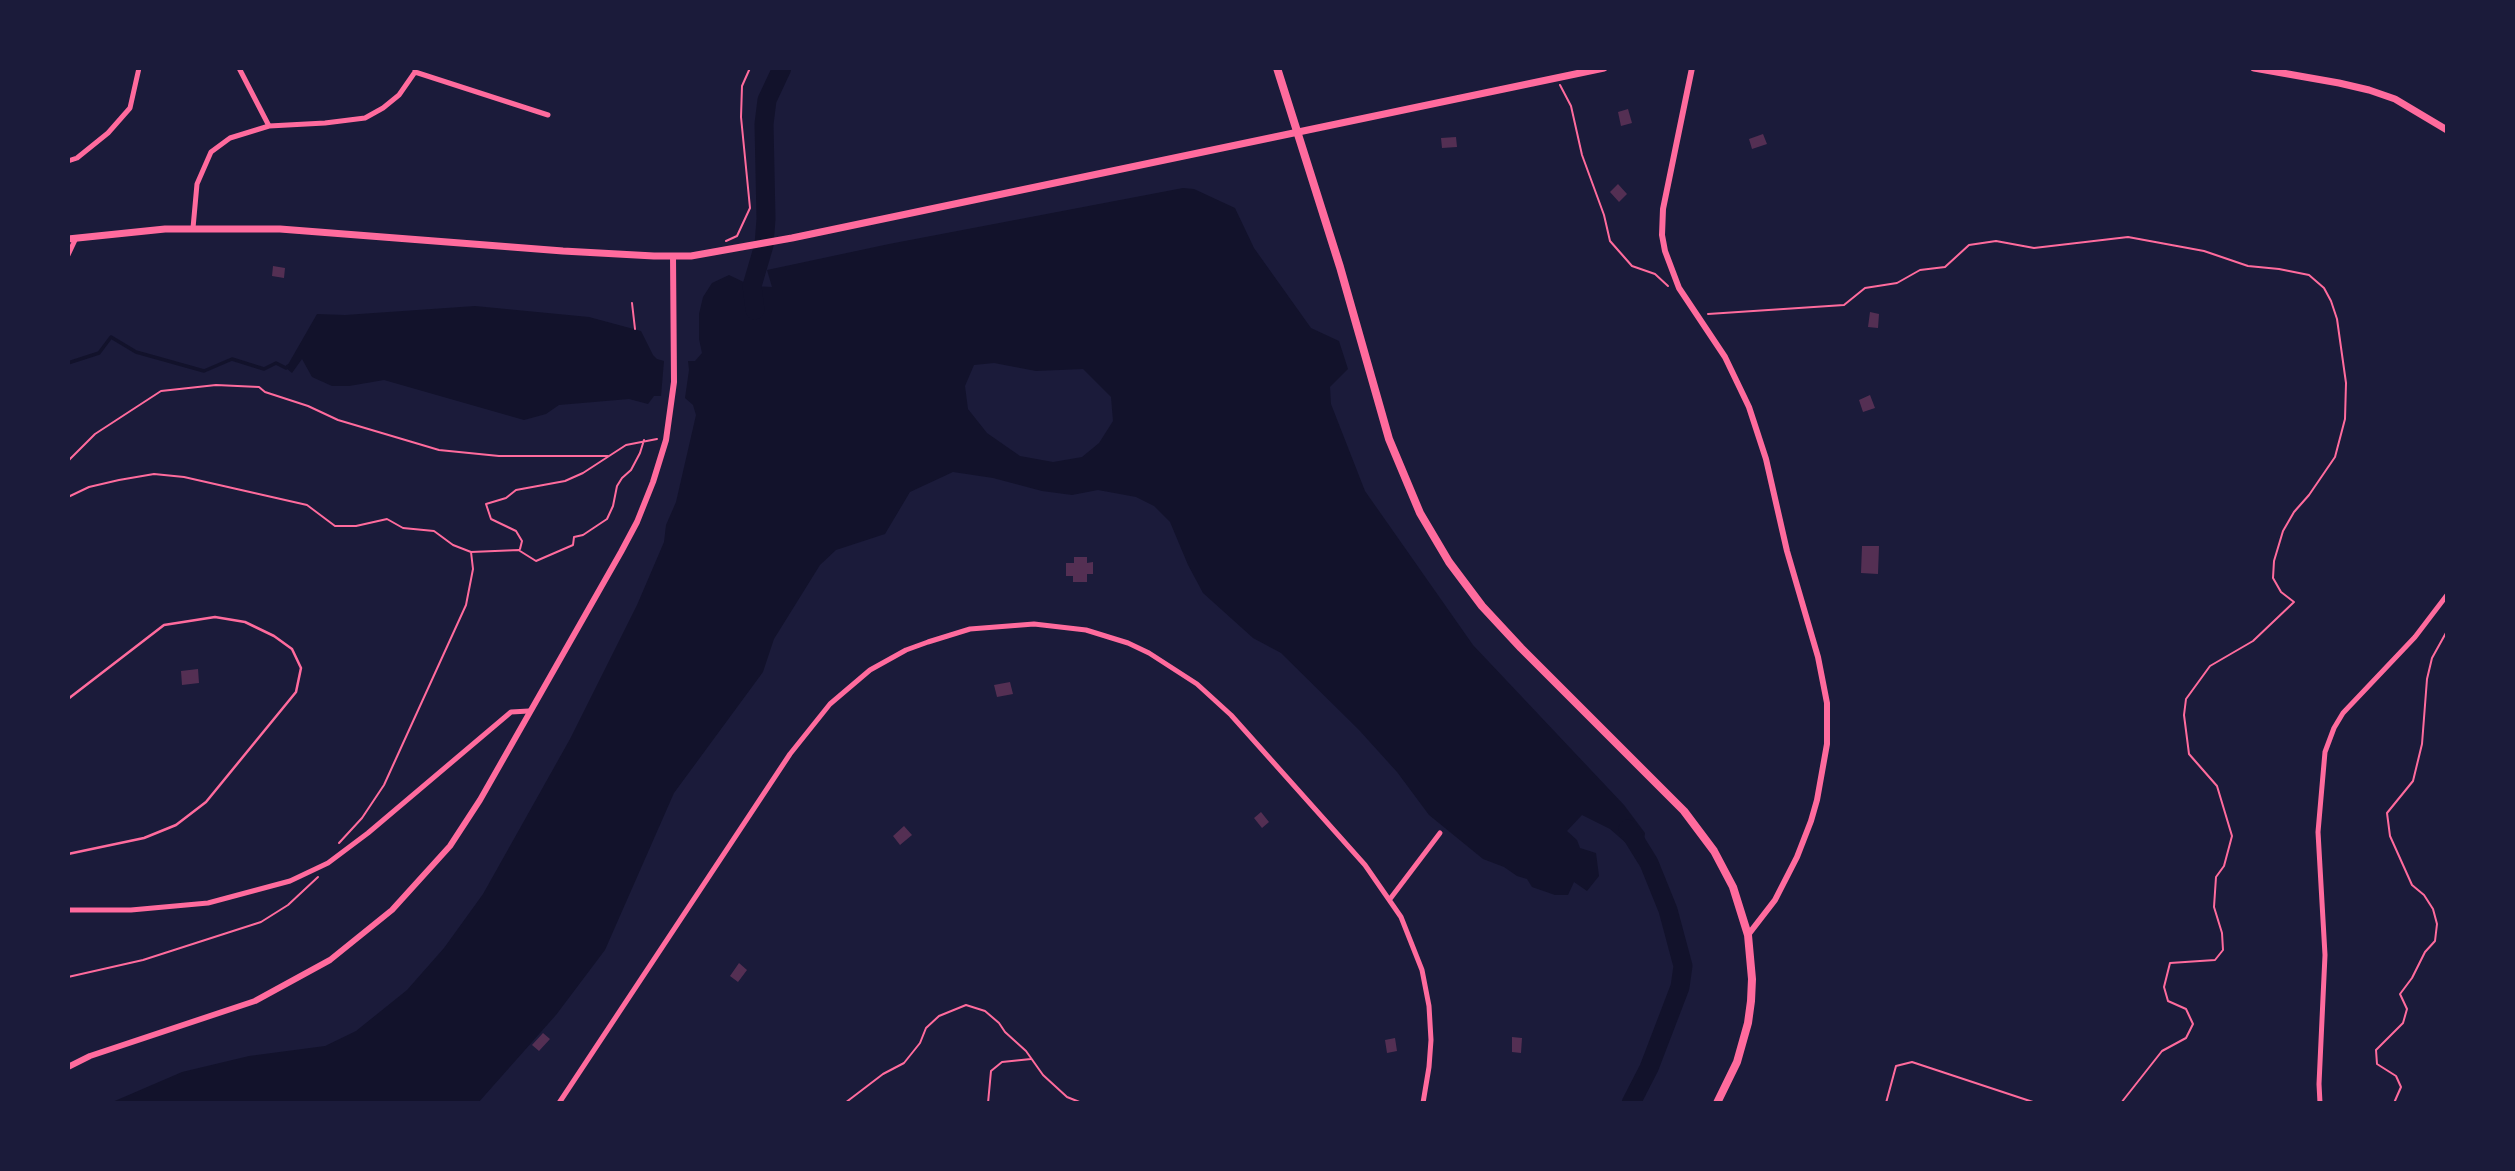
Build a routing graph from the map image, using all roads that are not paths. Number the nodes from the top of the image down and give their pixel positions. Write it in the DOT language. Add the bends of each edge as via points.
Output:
graph roads {
  1 [pos="139,68"];
  2 [pos="239,68"];
  3 [pos="1278,68"];
  4 [pos="1604,68"];
  5 [pos="1692,68"];
  6 [pos="2254,68"];
  7 [pos="415,70"];
  8 [pos="548,115"];
  9 [pos="269,125"];
  10 [pos="2447,130"];
  11 [pos="1298,131"];
  12 [pos="68,161"];
  13 [pos="193,228"];
  14 [pos="72,239"];
  15 [pos="68,255"];
  16 [pos="673,256"];
  17 [pos="2447,595"];
  18 [pos="68,699"];
  19 [pos="529,711"];
  20 [pos="1440,833"];
  21 [pos="68,854"];
  22 [pos="1390,899"];
  23 [pos="68,910"];
  24 [pos="1748,935"];
  25 [pos="68,1067"];
  26 [pos="559,1103"];
  27 [pos="1423,1103"];
  28 [pos="1717,1103"];
  29 [pos="2320,1103"];
  1 -- 12 [label="street" via="130,108 108,134"];
  2 -- 9 [label="street"];
  3 -- 11 [label="main road"];
  4 -- 11 [label="main road"];
  5 -- 24 [label="street" via="1663,209 1662,235 1673,275 1737,380 1758,433 1827,703 1827,744 1811,821 1774,900"];
  6 -- 10 [label="main road" via="2369,90 2395,99"];
  7 -- 8 [label="street"];
  7 -- 9 [label="street" via="398,95 365,118"];
  9 -- 13 [label="street" via="230,138 211,152 197,184"];
  11 -- 16 [label="main road" via="747,247"];
  11 -- 24 [label="main road" via="1389,439 1420,513 1482,606 1701,832 1733,887"];
  13 -- 14 [label="main road"];
  13 -- 16 [label="main road" via="280,229"];
  14 -- 15 [label="street"];
  16 -- 19 [label="street" via="675,361 666,440 653,482 637,522"];
  17 -- 29 [label="street" via="2343,713 2325,752 2318,832 2325,955"];
  18 -- 21 [label="lane" via="164,625 215,617 245,622 274,636 292,649 301,668 296,692 206,802 176,825 144,838"];
  19 -- 23 [label="street" via="511,712 328,863 290,881 208,903 131,911"];
  19 -- 25 [label="street" via="450,846 391,911 330,960 255,1001"];
  20 -- 22 [label="street"];
  22 -- 26 [label="street" via="1230,715 1163,661 1106,635 1062,626 1021,624 961,631 906,650 870,670 812,724"];
  22 -- 27 [label="street" via="1416,952 1429,1006 1429,1067"];
  24 -- 28 [label="main road" via="1752,979 1748,1023 1737,1062"];
}
